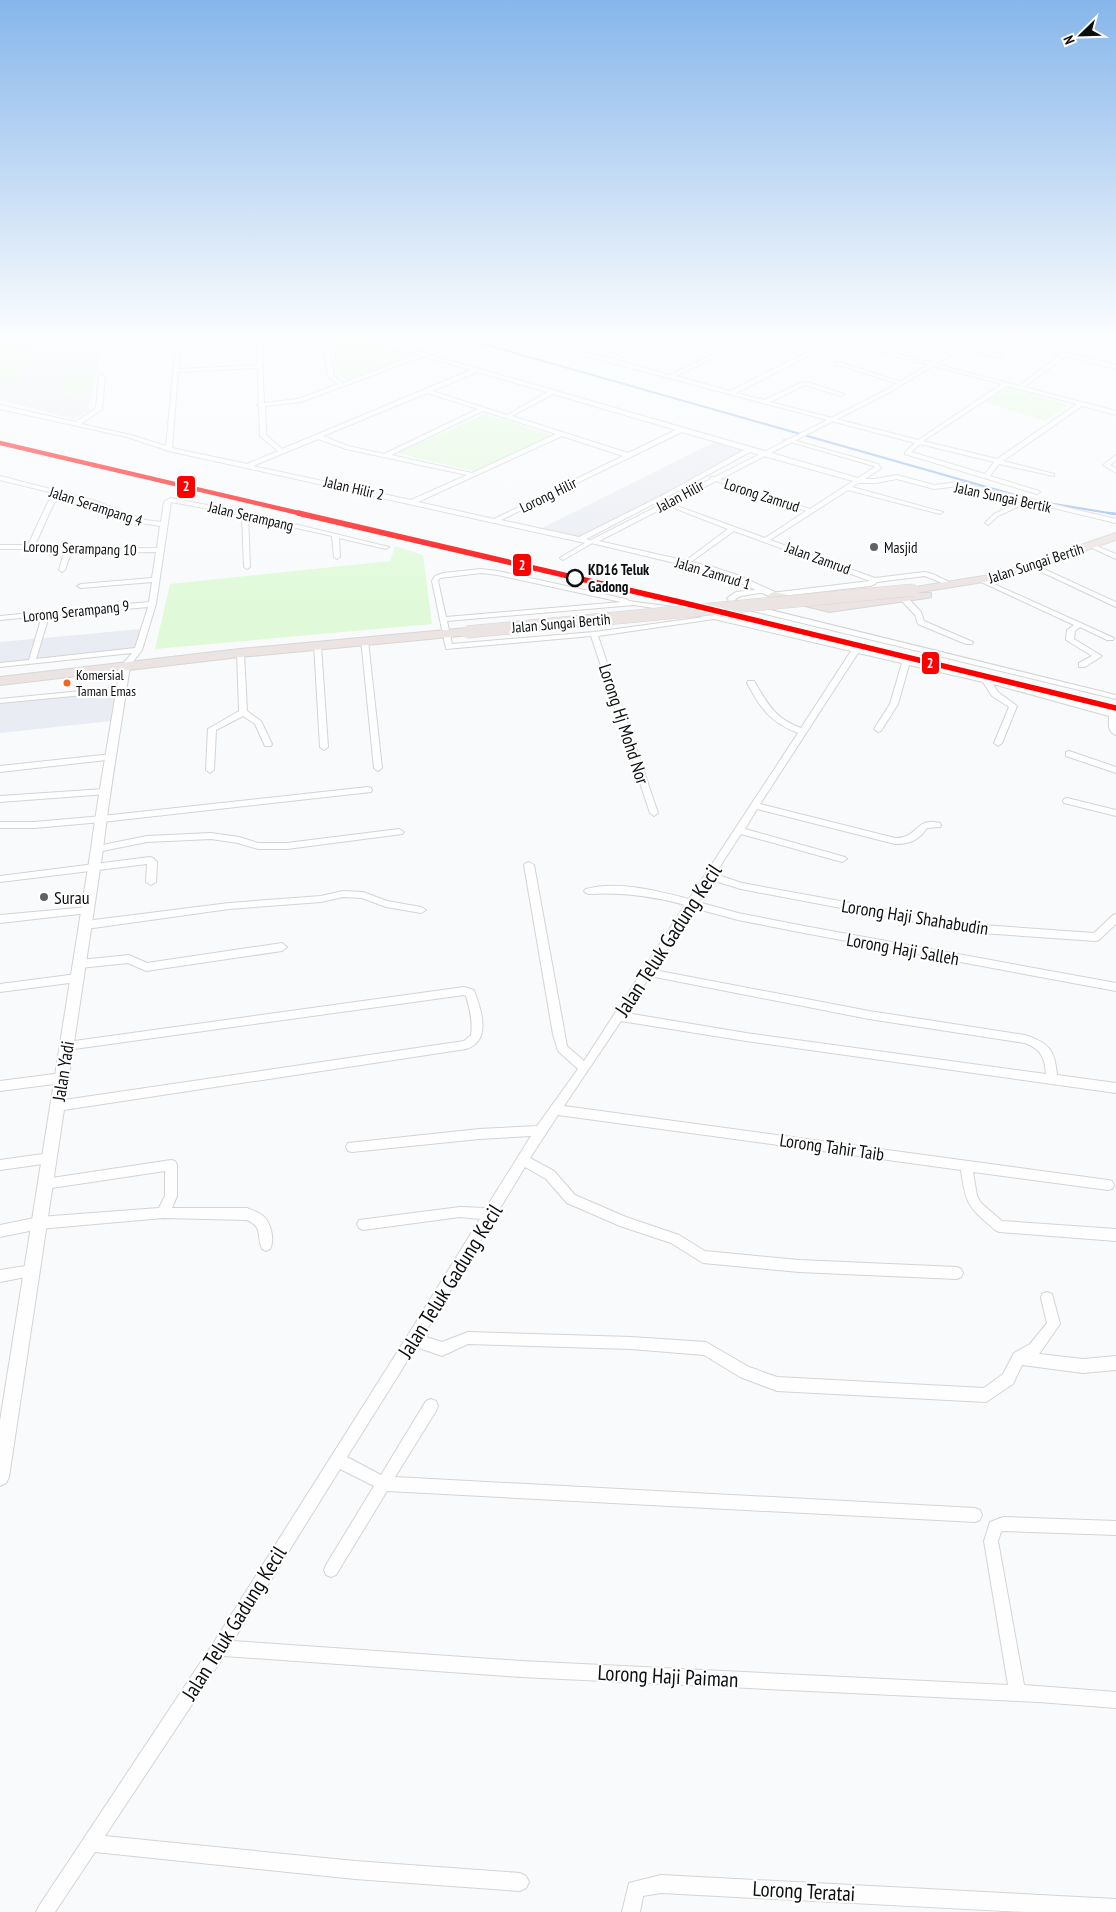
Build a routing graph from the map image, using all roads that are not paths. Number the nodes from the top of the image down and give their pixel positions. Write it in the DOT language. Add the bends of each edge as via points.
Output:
graph roads {
  1 [pos="78,424"];
  2 [pos="171,424"];
  3 [pos="262,424"];
  4 [pos="345,424"];
  5 [pos="450,424"];
  6 [pos="530,424"];
  7 [pos="661,424"];
  8 [pos="821,424"];
  9 [pos="848,424"];
  10 [pos="945,424"];
  11 [pos="1052,424"];
  12 [pos="681,430"];
  13 [pos="562,434"];
  14 [pos="316,436"];
  15 [pos="787,440"];
  16 [pos="920,441"];
  17 [pos="169,449"];
  18 [pos="280,450"];
  19 [pos="749,450"];
  20 [pos="761,453"];
  21 [pos="386,455"];
  22 [pos="630,456"];
  23 [pos="1116,457"];
  24 [pos="997,462"];
  25 [pos="250,465"];
  26 [pos="1116,471"];
  27 [pos="474,475"];
  28 [pos="1052,475"];
  29 [pos="986,477"];
  30 [pos="0,478"];
  31 [pos="712,478"];
  32 [pos="860,480"];
  33 [pos="847,488"];
  34 [pos="1036,492"];
  35 [pos="62,493"];
  36 [pos="1026,501"];
  37 [pos="413,502"];
  38 [pos="664,503"];
  39 [pos="811,511"];
  40 [pos="940,512"];
  41 [pos="245,514"];
  42 [pos="496,520"];
  43 [pos="1116,521"];
  44 [pos="988,523"];
  45 [pos="164,524"];
  46 [pos="733,528"];
  47 [pos="335,535"];
  48 [pos="1116,536"];
  49 [pos="579,540"];
  50 [pos="767,540"];
  51 [pos="591,542"];
  52 [pos="1090,545"];
  53 [pos="32,546"];
  54 [pos="0,547"];
  55 [pos="386,547"];
  56 [pos="160,550"];
  57 [pos="68,551"];
  58 [pos="337,557"];
  59 [pos="1116,557"];
  60 [pos="562,558"];
  61 [pos="686,562"];
  62 [pos="1033,566"];
  63 [pos="247,567"];
  64 [pos="62,570"];
  65 [pos="155,580"];
  66 [pos="874,580"];
  67 [pos="981,580"];
  68 [pos="949,584"];
  69 [pos="81,586"];
  70 [pos="769,593"];
  71 [pos="908,594"];
  72 [pos="634,603"];
  73 [pos="152,604"];
  74 [pos="1116,605"];
  75 [pos="608,606"];
  76 [pos="46,614"];
  77 [pos="720,617"];
  78 [pos="0,618"];
  79 [pos="442,620"];
  80 [pos="1080,624"];
  81 [pos="658,625"];
  82 [pos="445,634"];
  83 [pos="594,634"];
  84 [pos="1110,638"];
  85 [pos="364,641"];
  86 [pos="969,642"];
  87 [pos="317,646"];
  88 [pos="138,650"];
  89 [pos="855,650"];
  90 [pos="240,653"];
  91 [pos="32,661"];
  92 [pos="906,663"];
  93 [pos="0,665"];
  94 [pos="1082,665"];
  95 [pos="125,666"];
  96 [pos="986,680"];
  97 [pos="0,681"];
  98 [pos="751,684"];
  99 [pos="122,689"];
  100 [pos="1116,697"];
  101 [pos="0,701"];
  102 [pos="243,712"];
  103 [pos="1115,714"];
  104 [pos="878,729"];
  105 [pos="803,732"];
  106 [pos="1116,732"];
  107 [pos="998,743"];
  108 [pos="268,744"];
  109 [pos="324,747"];
  110 [pos="1069,754"];
  111 [pos="112,757"];
  112 [pos="378,768"];
  113 [pos="0,769"];
  114 [pos="210,770"];
  115 [pos="1116,770"];
  116 [pos="368,790"];
  117 [pos="104,792"];
  118 [pos="0,799"];
  119 [pos="1067,801"];
  120 [pos="755,806"];
  121 [pos="654,813"];
  122 [pos="1116,813"];
  123 [pos="102,819"];
  124 [pos="0,825"];
  125 [pos="937,826"];
  126 [pos="739,830"];
  127 [pos="399,832"];
  128 [pos="97,849"];
  129 [pos="842,859"];
  130 [pos="529,864"];
  131 [pos="94,868"];
  132 [pos="710,876"];
  133 [pos="0,879"];
  134 [pos="150,882"];
  135 [pos="589,891"];
  136 [pos="692,904"];
  137 [pos="88,910"];
  138 [pos="422,910"];
  139 [pos="1116,918"];
  140 [pos="0,920"];
  141 [pos="86,925"];
  142 [pos="282,947"];
  143 [pos="78,971"];
  144 [pos="647,972"];
  145 [pos="1116,987"];
  146 [pos="0,988"];
  147 [pos="618,1016"];
  148 [pos="67,1046"];
  149 [pos="585,1068"];
  150 [pos="62,1078"];
  151 [pos="1052,1078"];
  152 [pos="0,1086"];
  153 [pos="1116,1088"];
  154 [pos="58,1106"];
  155 [pos="556,1110"];
  156 [pos="540,1131"];
  157 [pos="352,1147"];
  158 [pos="50,1158"];
  159 [pos="523,1160"];
  160 [pos="0,1165"];
  161 [pos="966,1165"];
  162 [pos="46,1184"];
  163 [pos="1108,1185"];
  164 [pos="163,1213"];
  165 [pos="490,1214"];
  166 [pos="40,1223"];
  167 [pos="363,1224"];
  168 [pos="0,1231"];
  169 [pos="1116,1235"];
  170 [pos="266,1245"];
  171 [pos="32,1271"];
  172 [pos="957,1273"];
  173 [pos="0,1276"];
  174 [pos="1047,1298"];
  175 [pos="413,1340"];
  176 [pos="1019,1358"];
  177 [pos="1116,1363"];
  178 [pos="431,1406"];
  179 [pos="5,1411"];
  180 [pos="338,1460"];
  181 [pos="0,1477"];
  182 [pos="384,1484"];
  183 [pos="976,1515"];
  184 [pos="1116,1528"];
  185 [pos="331,1570"];
  186 [pos="220,1648"];
  187 [pos="1017,1693"];
  188 [pos="1116,1700"];
  189 [pos="90,1843"];
  190 [pos="520,1882"];
  191 [pos="1116,1908"];
  192 [pos="46,1912"];
  193 [pos="631,1912"];
  1 -- 17 [label="street, Jalan Hilir 2"];
  2 -- 17 [label="street"];
  3 -- 18 [label="street" via="263,436"];
  4 -- 14 [label="street"];
  5 -- 21 [label="street"];
  6 -- 13 [label="street"];
  7 -- 12 [label="street, Jalan Sungai Bertik"];
  8 -- 15 [label="street, Jalan Hilir"];
  9 -- 16 [label="street"];
  10 -- 16 [label="street"];
  11 -- 24 [label="street"];
  12 -- 19 [label="street, Jalan Sungai Bertik"];
  12 -- 22 [label="street, Lorong Hilir"];
  13 -- 22 [label="street"];
  13 -- 27 [label="street"];
  14 -- 18 [label="street"];
  14 -- 21 [label="street" via="346,447"];
  15 -- 20 [label="street, Jalan Hilir"];
  15 -- 32 [label="street" via="877,466"];
  16 -- 24 [label="street"];
  16 -- 29 [label="street" via="908,452 910,456"];
  17 -- 25 [label="street, Jalan Hilir 2"];
  18 -- 25 [label="street"];
  19 -- 20 [label="street, Jalan Sungai Bertik"];
  19 -- 49 [label="street"];
  20 -- 31 [label="street, Jalan Hilir"];
  20 -- 32 [label="street, Jalan Sungai Bertik"];
  21 -- 27 [label="street"];
  22 -- 42 [label="street, Lorong Hilir"];
  23 -- 26 [label="street" via="1106,465"];
  24 -- 28 [label="street"];
  24 -- 29 [label="street"];
  25 -- 37 [label="street, Jalan Hilir 2"];
  27 -- 37 [label="street"];
  29 -- 34 [label="street"];
  30 -- 35 [label="street, Jalan Serampang 4"];
  31 -- 38 [label="street, Jalan Hilir"];
  31 -- 39 [label="street, Lorong Zamrud"];
  32 -- 33 [label="street"];
  32 -- 36 [label="street, Jalan Sungai Bertik" via="875,482 897,477 934,487 958,484"];
  33 -- 39 [label="street"];
  33 -- 40 [label="street"];
  35 -- 45 [label="street, Jalan Serampang 4" via="144,522"];
  35 -- 53 [label="street" via="51,502"];
  36 -- 43 [label="street, Jalan Sungai Bertik"];
  36 -- 44 [label="street" via="996,515"];
  37 -- 42 [label="street, Jalan Hilir 2"];
  38 -- 46 [label="street, Jalan Zamrud"];
  38 -- 51 [label="street, Jalan Hilir"];
  39 -- 50 [label="street"];
  41 -- 45 [label="street, Jalan Serampang" via="170,500"];
  41 -- 47 [label="street, Jalan Serampang"];
  41 -- 63 [label="street"];
  42 -- 49 [label="street, Jalan Hilir 2"];
  45 -- 56 [label="street, Jalan Serampang"];
  46 -- 50 [label="street, Jalan Zamrud"];
  46 -- 61 [label="street"];
  47 -- 55 [label="street, Jalan Serampang"];
  47 -- 58 [label="street"];
  48 -- 52 [label="main road, Jalan Sungai Bertih"];
  49 -- 51 [label="street, Jalan Hilir 2"];
  50 -- 66 [label="street, Jalan Zamrud"];
  51 -- 60 [label="street, Jalan Hilir"];
  51 -- 61 [label="street, Jalan Zamrud 1"];
  52 -- 59 [label="street"];
  52 -- 62 [label="main road, Jalan Sungai Bertih"];
  53 -- 54 [label="street, Lorong Serampang 10"];
  53 -- 57 [label="street, Lorong Serampang 10"];
  56 -- 57 [label="street, Lorong Serampang 10"];
  56 -- 65 [label="street, Jalan Serampang"];
  57 -- 64 [label="street"];
  61 -- 70 [label="street, Jalan Zamrud 1" via="737,578"];
  62 -- 67 [label="main road, Jalan Sungai Bertih"];
  62 -- 74 [label="street"];
  65 -- 69 [label="street"];
  65 -- 73 [label="street, Jalan Serampang"];
  66 -- 68 [label="street" via="924,574"];
  66 -- 70 [label="street, Jalan Zamrud" via="870,584"];
  67 -- 68 [label="main road, Jalan Sungai Bertih"];
  67 -- 80 [label="street"];
  68 -- 71 [label="main road, Jalan Sungai Bertih" via="932,594"];
  70 -- 71 [label="main road" via="828,608"];
  70 -- 100 [label="street, Jalan Zamrud" via="739,594 732,601"];
  71 -- 82 [label="main road, Jalan Sungai Bertih, bridge"];
  71 -- 86 [label="street" via="921,622"];
  72 -- 75 [label="street"];
  72 -- 77 [label="street"];
  72 -- 79 [label="street" via="498,573 463,572 442,575 435,580"];
  73 -- 76 [label="street, Lorong Serampang 9"];
  73 -- 88 [label="street, Jalan Serampang"];
  75 -- 79 [label="street"];
  75 -- 81 [label="street"];
  76 -- 78 [label="street, Lorong Serampang 9"];
  76 -- 91 [label="street"];
  77 -- 81 [label="street"];
  77 -- 89 [label="street"];
  79 -- 82 [label="street"];
  80 -- 84 [label="street"];
  80 -- 94 [label="street" via="1071,630 1070,640 1098,656"];
  81 -- 83 [label="street"];
  82 -- 83 [label="street" via="449,646"];
  82 -- 85 [label="main road, Jalan Sungai Bertih"];
  83 -- 121 [label="street, Lorong Hj Mohd Nor"];
  85 -- 87 [label="main road, Jalan Sungai Bertih"];
  85 -- 112 [label="street"];
  87 -- 90 [label="main road, Jalan Sungai Bertih"];
  87 -- 109 [label="street"];
  88 -- 91 [label="street"];
  88 -- 95 [label="street, Jalan Serampang"];
  89 -- 92 [label="street"];
  89 -- 105 [label="street, Jalan Teluk Gadung Kecil"];
  90 -- 95 [label="main road, Jalan Sungai Bertih"];
  90 -- 102 [label="street"];
  91 -- 93 [label="street"];
  92 -- 96 [label="street"];
  92 -- 104 [label="street" via="894,704"];
  95 -- 97 [label="main road, Jalan Sungai Bertih"];
  95 -- 99 [label="street, Jalan Yadi"];
  96 -- 103 [label="street"];
  96 -- 107 [label="street" via="995,694 1013,706"];
  98 -- 105 [label="street" via="766,710 780,724"];
  99 -- 101 [label="street"];
  99 -- 111 [label="street, Jalan Yadi"];
  102 -- 108 [label="street" via="258,722"];
  102 -- 114 [label="street" via="212,729"];
  103 -- 106 [label="street" via="1113,728"];
  105 -- 120 [label="street, Jalan Teluk Gadung Kecil"];
  110 -- 115 [label="street"];
  111 -- 113 [label="street"];
  111 -- 117 [label="street, Jalan Yadi"];
  116 -- 123 [label="street"];
  117 -- 118 [label="street"];
  117 -- 123 [label="street, Jalan Yadi"];
  119 -- 122 [label="street"];
  120 -- 125 [label="street" via="895,841 912,839 925,825"];
  120 -- 126 [label="street, Jalan Teluk Gadung Kecil"];
  123 -- 124 [label="street"];
  123 -- 128 [label="street, Jalan Yadi"];
  126 -- 129 [label="street"];
  126 -- 132 [label="street, Jalan Teluk Gadung Kecil"];
  127 -- 128 [label="street" via="287,846 258,846 211,836 147,839"];
  128 -- 131 [label="street, Jalan Yadi"];
  130 -- 149 [label="street" via="558,1034 562,1048"];
  131 -- 133 [label="street"];
  131 -- 134 [label="street" via="151,860"];
  131 -- 137 [label="street, Jalan Yadi"];
  132 -- 136 [label="street, Jalan Teluk Gadung Kecil"];
  132 -- 139 [label="street, Lorong Haji Shahabudin" via="769,892 967,928 1096,936"];
  135 -- 136 [label="street, Lorong Haji Salleh" via="621,889"];
  136 -- 144 [label="street, Jalan Teluk Gadung Kecil"];
  136 -- 145 [label="street, Lorong Haji Salleh" via="732,916 821,934"];
  137 -- 140 [label="street"];
  137 -- 141 [label="street, Jalan Yadi"];
  138 -- 141 [label="street" via="386,904 363,895 343,894"];
  141 -- 143 [label="street, Jalan Yadi"];
  142 -- 143 [label="street" via="146,967 129,960"];
  143 -- 146 [label="street"];
  143 -- 148 [label="street, Jalan Yadi"];
  144 -- 147 [label="street, Jalan Teluk Gadung Kecil"];
  144 -- 151 [label="street" via="869,1015 1025,1040 1047,1052"];
  147 -- 149 [label="street, Jalan Teluk Gadung Kecil"];
  147 -- 151 [label="street" via="746,1037"];
  148 -- 150 [label="street, Jalan Yadi"];
  148 -- 154 [label="street" via="464,991 470,993 477,1035 466,1045"];
  149 -- 155 [label="street, Jalan Teluk Gadung Kecil"];
  150 -- 152 [label="street"];
  150 -- 154 [label="street, Jalan Yadi"];
  151 -- 153 [label="street"];
  154 -- 158 [label="street, Jalan Yadi"];
  155 -- 156 [label="street, Jalan Teluk Gadung Kecil"];
  155 -- 161 [label="street, Lorong Tahir Taib"];
  156 -- 157 [label="street"];
  156 -- 159 [label="street, Jalan Teluk Gadung Kecil"];
  158 -- 160 [label="street"];
  158 -- 162 [label="street, Jalan Yadi"];
  159 -- 165 [label="street, Jalan Teluk Gadung Kecil"];
  159 -- 172 [label="street" via="550,1175 571,1199 675,1239 702,1257 799,1266"];
  161 -- 163 [label="street, Lorong Tahir Taib"];
  161 -- 169 [label="street" via="971,1197 977,1207 999,1226"];
  162 -- 164 [label="street" via="171,1165 172,1196"];
  162 -- 166 [label="street, Jalan Yadi"];
  164 -- 166 [label="street"];
  164 -- 170 [label="street" via="255,1216 266,1230"];
  165 -- 167 [label="street" via="460,1212"];
  165 -- 175 [label="street, Jalan Teluk Gadung Kecil"];
  166 -- 168 [label="street"];
  166 -- 171 [label="street, Jalan Yadi"];
  171 -- 173 [label="street"];
  171 -- 179 [label="street, Jalan Yadi"];
  174 -- 176 [label="street" via="1054,1324 1035,1348"];
  175 -- 176 [label="street" via="442,1348 468,1338 631,1343 706,1349 745,1372 777,1384 960,1395 986,1395 1008,1379"];
  175 -- 180 [label="street, Jalan Teluk Gadung Kecil"];
  176 -- 177 [label="street" via="1083,1366"];
  178 -- 182 [label="street"];
  179 -- 181 [label="street, Jalan Yadi"];
  180 -- 182 [label="street"];
  180 -- 186 [label="street, Jalan Teluk Gadung Kecil"];
  182 -- 183 [label="street"];
  182 -- 185 [label="street"];
  184 -- 187 [label="street" via="1003,1524 995,1527 991,1541"];
  186 -- 187 [label="street, Lorong Haji Paiman" via="521,1669"];
  186 -- 189 [label="street, Jalan Teluk Gadung Kecil"];
  187 -- 188 [label="street, Lorong Haji Paiman"];
  189 -- 190 [label="street" via="355,1870"];
  189 -- 192 [label="street, Jalan Teluk Gadung Kecil"];
  191 -- 193 [label="street, Lorong Teratai" via="662,1884 635,1890"];
}
